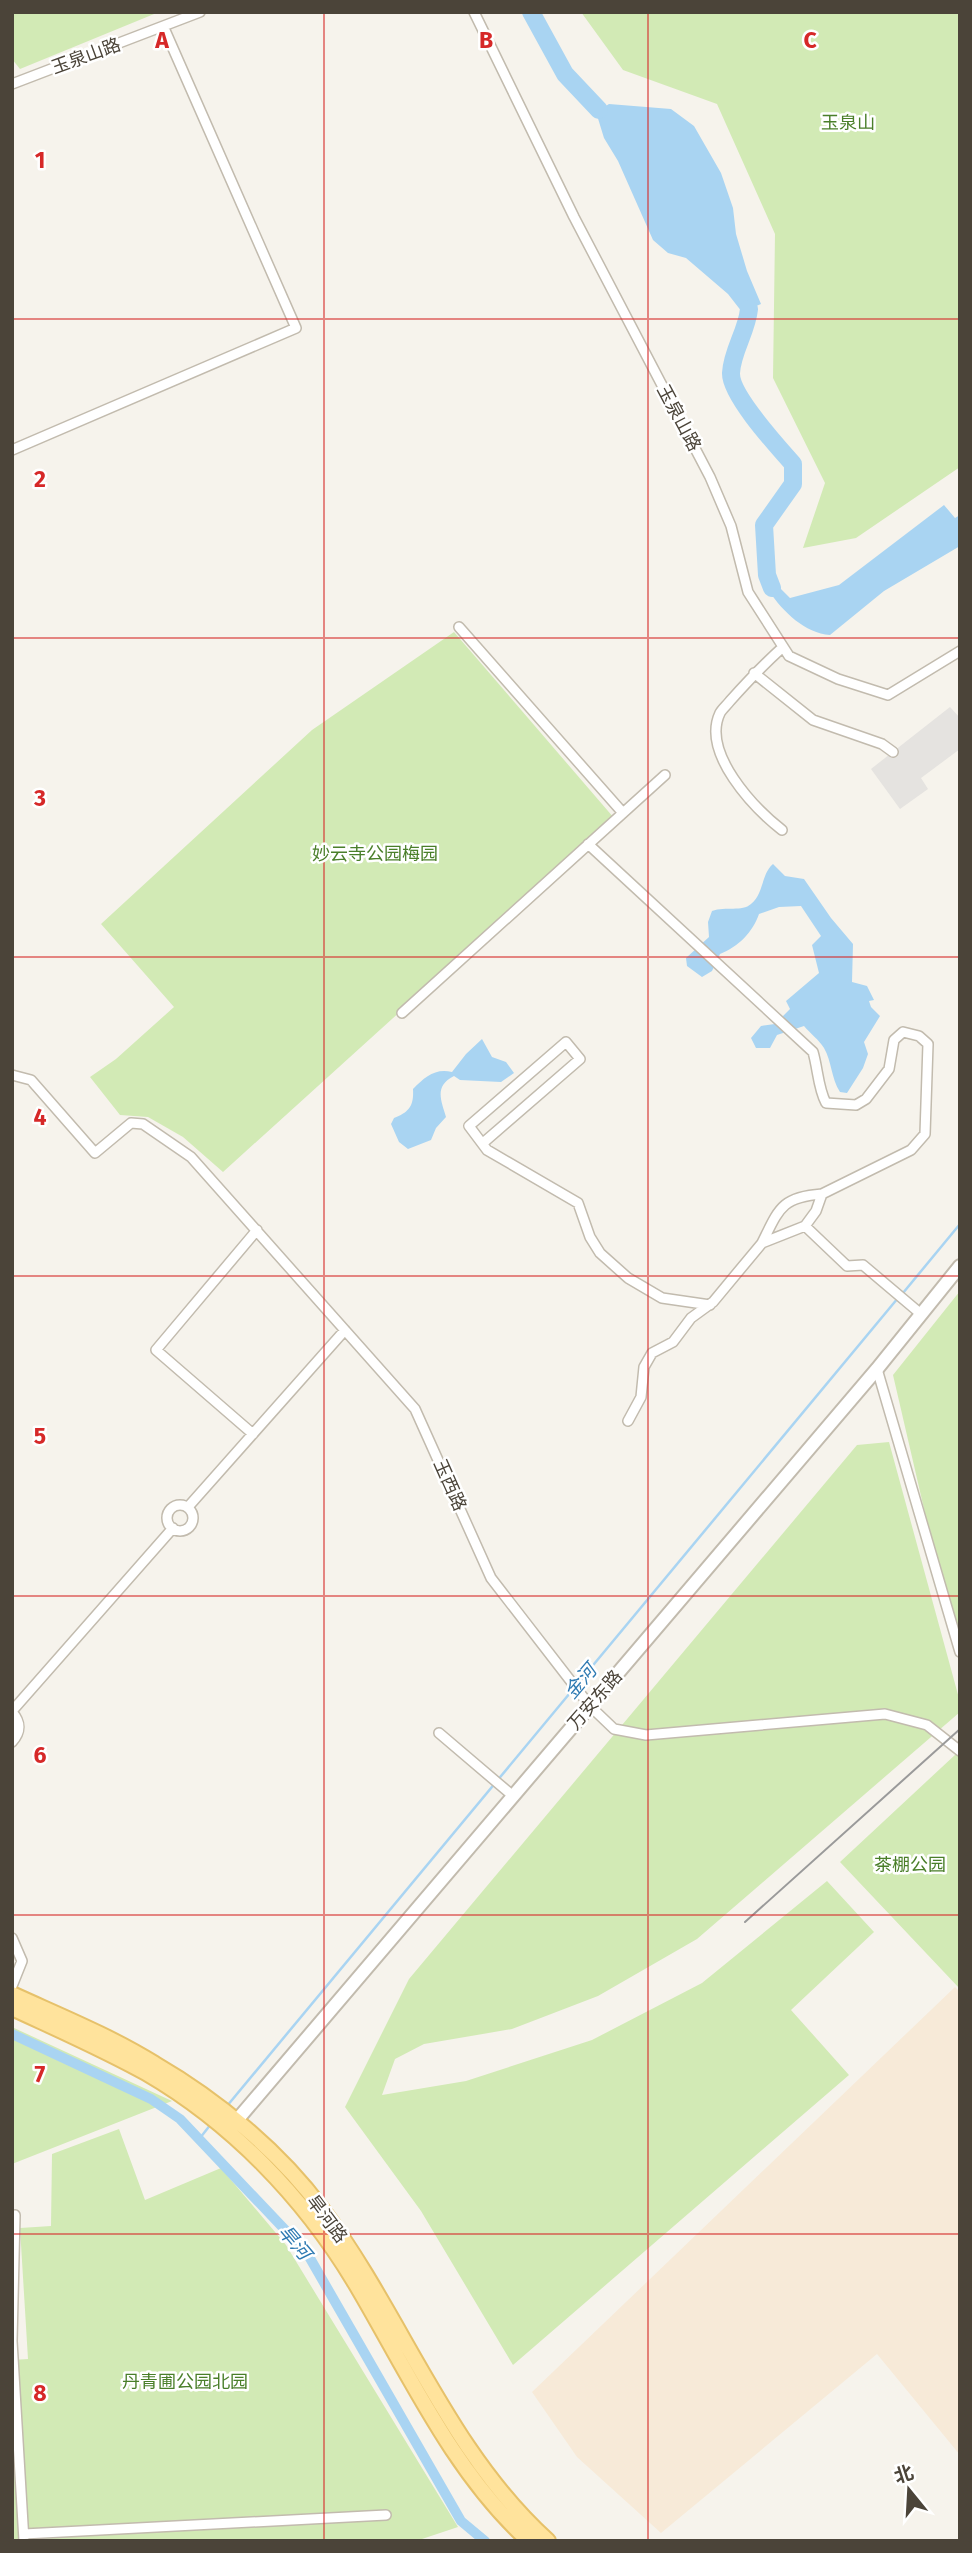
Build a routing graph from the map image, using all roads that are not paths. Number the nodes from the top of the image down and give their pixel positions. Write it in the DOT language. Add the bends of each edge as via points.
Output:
graph roads {
  1 [pos="200,12"];
  2 [pos="474,12"];
  3 [pos="164,28"];
  4 [pos="14,81"];
  5 [pos="12,450"];
  6 [pos="459,627"];
  7 [pos="783,647"];
  8 [pos="960,651"];
  9 [pos="754,673"];
  10 [pos="893,752"];
  11 [pos="665,775"];
  12 [pos="623,813"];
  13 [pos="782,830"];
  14 [pos="589,844"];
  15 [pos="402,1013"];
  16 [pos="12,1075"];
  17 [pos="483,1143"];
  18 [pos="822,1194"];
  19 [pos="805,1226"];
  20 [pos="257,1230"];
  21 [pos="762,1243"];
  22 [pos="960,1266"];
  23 [pos="710,1305"];
  24 [pos="922,1314"];
  25 [pos="345,1330"];
  26 [pos="877,1369"];
  27 [pos="628,1421"];
  28 [pos="253,1434"];
  29 [pos="188,1507"];
  30 [pos="173,1528"];
  31 [pos="960,1652"];
  32 [pos="590,1706"];
  33 [pos="12,1712"];
  34 [pos="439,1733"];
  35 [pos="12,1742"];
  36 [pos="960,1751"];
  37 [pos="513,1796"];
  38 [pos="12,1938"];
  39 [pos="12,1986"];
  40 [pos="12,1994"];
  41 [pos="12,2008"];
  42 [pos="209,2108"];
  43 [pos="227,2123"];
  44 [pos="15,2215"];
  45 [pos="16,2463"];
  46 [pos="386,2515"];
  47 [pos="24,2538"];
  48 [pos="529,2541"];
  49 [pos="548,2541"];
  1 -- 3 [label="street, 玉泉山路"];
  2 -- 7 [label="street, 玉泉山路" via="574,217 710,477 731,526 748,592"];
  3 -- 4 [label="street, 玉泉山路"];
  3 -- 5 [label="street" via="296,328"];
  6 -- 12 [label="street"];
  7 -- 8 [label="street, 玉泉山路" via="789,656 838,679 888,695"];
  7 -- 9 [label="street"];
  9 -- 10 [label="street" via="813,720"];
  9 -- 13 [label="street" via="720,713 720,751 744,794"];
  11 -- 12 [label="street"];
  12 -- 14 [label="street"];
  14 -- 15 [label="street"];
  14 -- 18 [label="street" via="813,1052 820,1092 827,1103 856,1105 866,1099 890,1069 894,1040 903,1032 928,1044 925,1134 911,1150"];
  16 -- 20 [label="street, 玉西路" via="31,1080 95,1153 131,1124 143,1124 191,1157"];
  17 -- 17 [label="street" via="469,1126 566,1042 580,1059"];
  17 -- 23 [label="street" via="487,1150 578,1203 600,1252 628,1278 662,1298"];
  18 -- 19 [label="street"];
  18 -- 21 [label="street" via="800,1195 779,1210"];
  19 -- 21 [label="street"];
  19 -- 24 [label="street" via="848,1266 863,1265"];
  20 -- 25 [label="street, 玉西路"];
  20 -- 28 [label="street" via="156,1350"];
  21 -- 23 [label="street"];
  22 -- 24 [label="street, 万安东路"];
  23 -- 27 [label="street" via="691,1318 673,1342 652,1353"];
  24 -- 26 [label="street, 万安东路"];
  25 -- 28 [label="street"];
  25 -- 32 [label="street, 玉西路" via="415,1409 491,1578"];
  26 -- 31 [label="street"];
  26 -- 32 [label="street, 万安东路"];
  28 -- 29 [label="street"];
  29 -- 30 [label="street" via="190,1525 184,1530"];
  29 -- 30 [label="street" via="175,1505 169,1511 167,1520"];
  30 -- 33 [label="street"];
  32 -- 36 [label="street, 玉西路" via="614,1728 646,1735 885,1713 927,1725"];
  32 -- 37 [label="street, 万安东路"];
  33 -- 35 [label="street" via="19,1722"];
  34 -- 37 [label="street"];
  37 -- 43 [label="street, 万安东路"];
  38 -- 39 [label="street" via="22,1961"];
  40 -- 42 [label="main road, 旱河路" via="131,2050"];
  41 -- 42 [label="main road, 旱河路" via="113,2055"];
  42 -- 43 [label="main road, 旱河路"];
  43 -- 48 [label="main road, 旱河路" via="311,2216 450,2444 480,2487"];
  43 -- 49 [label="main road, 旱河路" via="288,2170 321,2208 461,2437 490,2479"];
  44 -- 45 [label="street" via="12,2341"];
  45 -- 47 [label="street"];
  46 -- 47 [label="street"];
}
